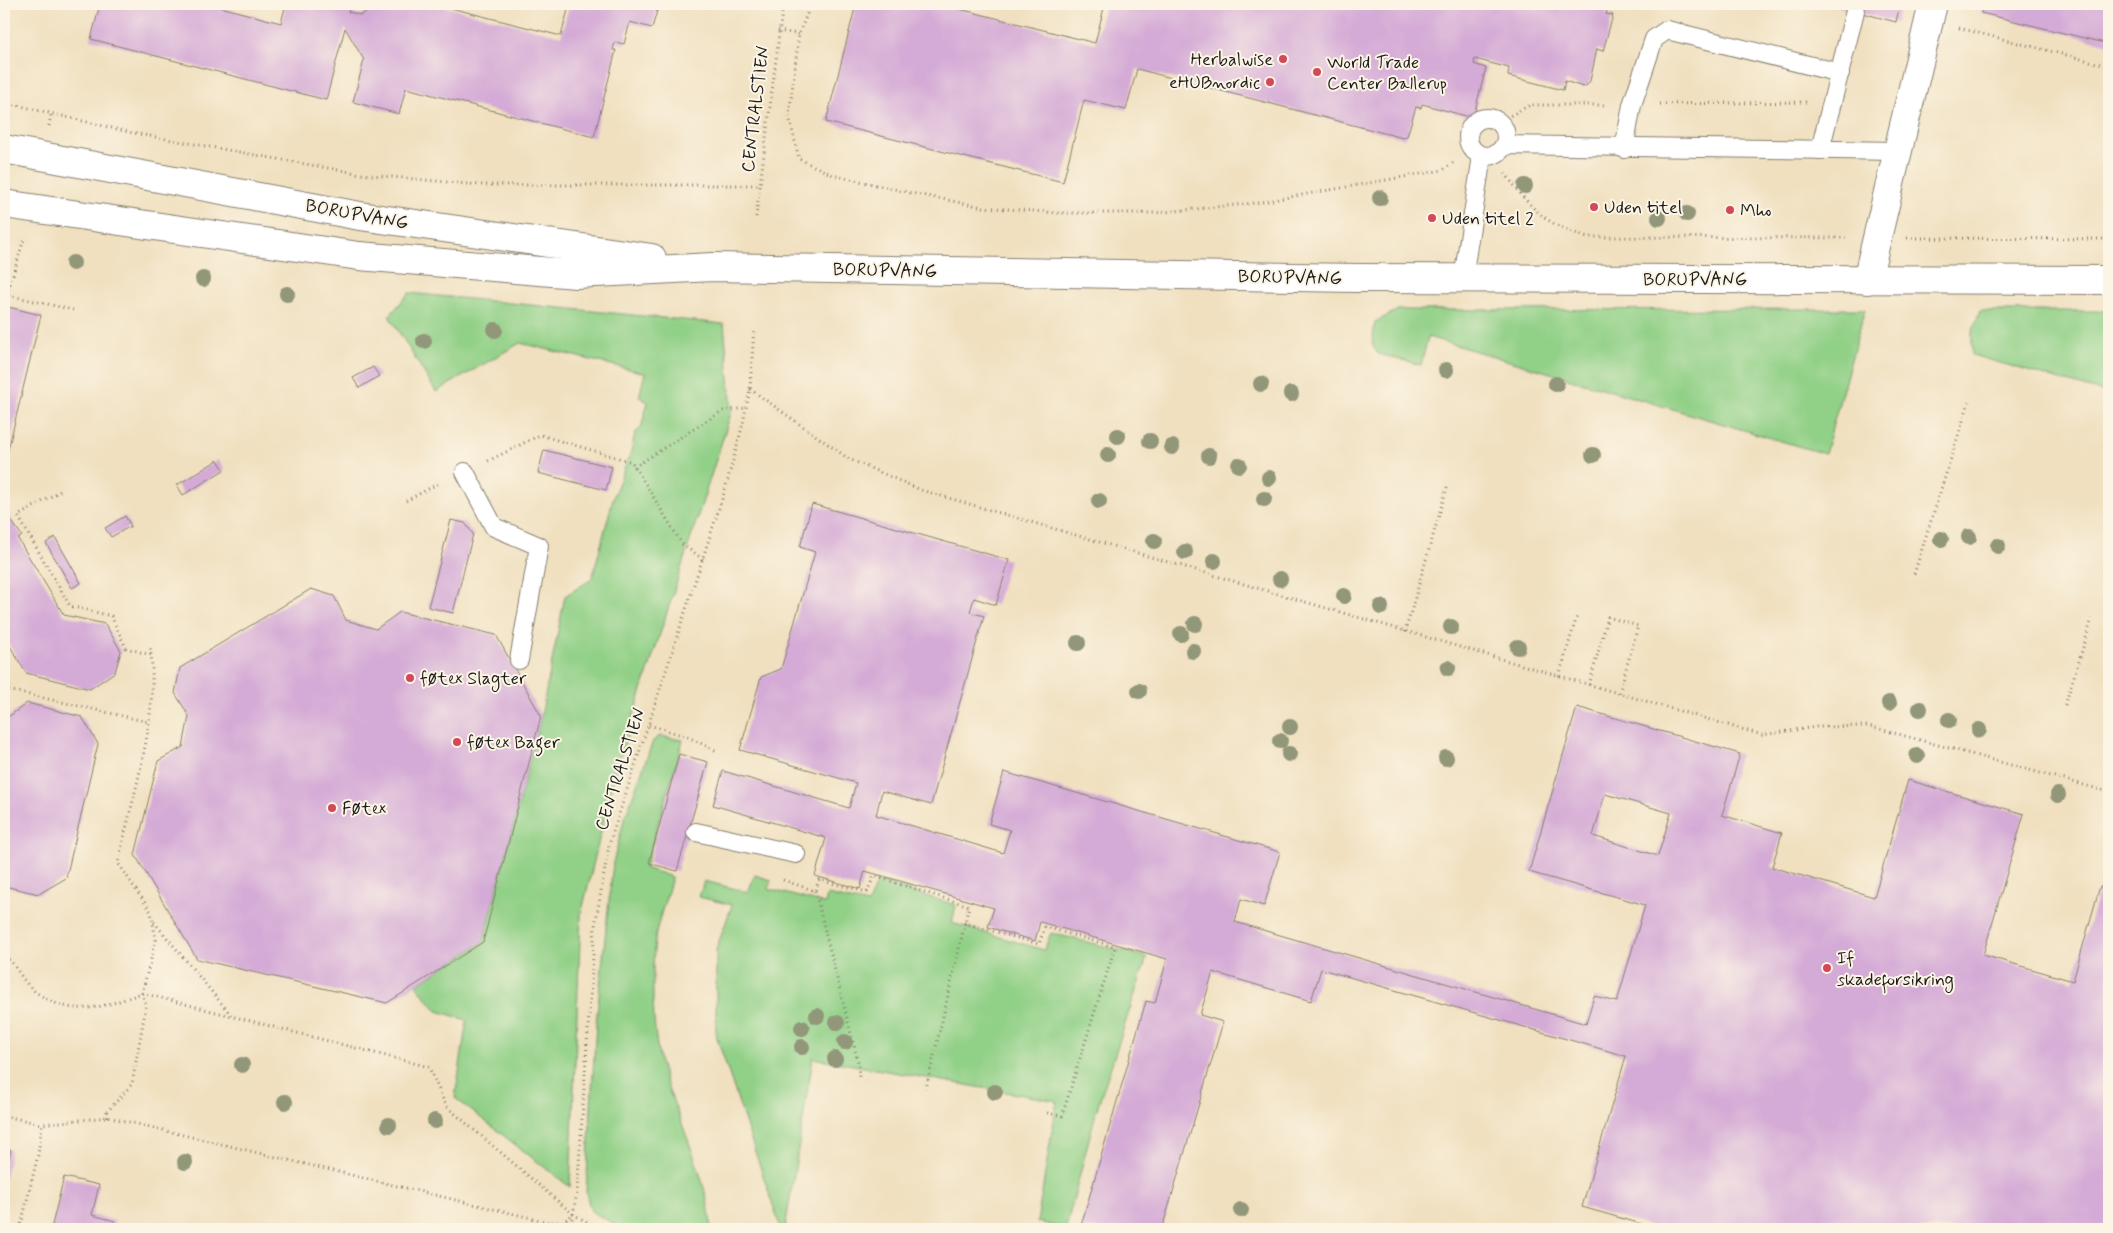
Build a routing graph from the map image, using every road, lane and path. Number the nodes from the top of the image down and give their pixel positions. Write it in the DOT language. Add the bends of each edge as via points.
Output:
graph roads {
  1 [pos="782,4"];
  2 [pos="811,4"];
  3 [pos="1855,11"];
  4 [pos="1931,12"];
  5 [pos="778,31"];
  6 [pos="799,34"];
  7 [pos="2109,66"];
  8 [pos="1840,73"];
  9 [pos="4,102"];
  10 [pos="1832,104"];
  11 [pos="1632,105"];
  12 [pos="1500,122"];
  13 [pos="4,149"];
  14 [pos="1624,149"];
  15 [pos="1820,150"];
  16 [pos="1898,151"];
  17 [pos="1488,152"];
  18 [pos="760,185"];
  19 [pos="4,204"];
  20 [pos="756,217"];
  21 [pos="1877,238"];
  22 [pos="2109,239"];
  23 [pos="713,267"];
  24 [pos="1463,278"];
  25 [pos="1867,280"];
  26 [pos="2109,280"];
  27 [pos="4,294"];
  28 [pos="73,310"];
  29 [pos="754,329"];
  30 [pos="750,389"];
  31 [pos="1968,402"];
  32 [pos="746,408"];
  33 [pos="634,466"];
  34 [pos="464,472"];
  35 [pos="1448,484"];
  36 [pos="60,491"];
  37 [pos="406,501"];
  38 [pos="704,560"];
  39 [pos="1914,574"];
  40 [pos="1577,616"];
  41 [pos="2092,619"];
  42 [pos="1405,632"];
  43 [pos="150,646"];
  44 [pos="151,655"];
  45 [pos="519,660"];
  46 [pos="1559,676"];
  47 [pos="1589,685"];
  48 [pos="4,689"];
  49 [pos="1619,694"];
  50 [pos="2065,705"];
  51 [pos="149,722"];
  52 [pos="649,725"];
  53 [pos="717,750"];
  54 [pos="2109,792"];
  55 [pos="696,832"];
  56 [pos="796,854"];
  57 [pos="780,879"];
  58 [pos="815,891"];
  59 [pos="152,920"];
  60 [pos="964,923"];
  61 [pos="4,958"];
  62 [pos="142,993"];
  63 [pos="231,1016"];
  64 [pos="859,1079"];
  65 [pos="926,1089"];
  66 [pos="1043,1112"];
  67 [pos="4,1116"];
  68 [pos="108,1118"];
  69 [pos="42,1124"];
  70 [pos="573,1214"];
  71 [pos="20,1229"];
  72 [pos="570,1229"];
  73 [pos="598,1229"];
  1 -- 5 [label="path, CENTRALSTIEN"];
  2 -- 6 [label="path"];
  3 -- 8 [label="lane"];
  4 -- 7 [label="path"];
  4 -- 16 [label="street"];
  5 -- 6 [label="path"];
  5 -- 18 [label="path, CENTRALSTIEN"];
  6 -- 17 [label="path" via="789,116 799,159 833,175 983,207 1058,213 1154,213 1256,203 1443,170"];
  8 -- 10 [label="lane"];
  8 -- 11 [label="lane" via="1667,30 1654,39"];
  9 -- 18 [label="path" via="133,133 361,174 479,185"];
  10 -- 11 [label="path" via="1790,101"];
  10 -- 15 [label="lane"];
  11 -- 12 [label="path" via="1530,105"];
  11 -- 14 [label="lane"];
  12 -- 17 [label="lane" via="1507,138"];
  12 -- 17 [label="lane" via="1482,119 1469,132 1469,141"];
  13 -- 23 [label="street, BORUPVANG" via="360,216"];
  14 -- 15 [label="lane"];
  14 -- 17 [label="lane"];
  15 -- 16 [label="lane"];
  16 -- 21 [label="street"];
  17 -- 21 [label="path" via="1538,214 1563,230 1588,237"];
  17 -- 24 [label="lane"];
  18 -- 20 [label="path, CENTRALSTIEN"];
  19 -- 23 [label="street, BORUPVANG" via="359,256 576,274"];
  21 -- 22 [label="path"];
  21 -- 25 [label="street"];
  23 -- 24 [label="street, BORUPVANG"];
  24 -- 25 [label="street, BORUPVANG"];
  25 -- 26 [label="street, BORUPVANG"];
  27 -- 28 [label="path"];
  29 -- 30 [label="path, CENTRALSTIEN"];
  30 -- 32 [label="path, CENTRALSTIEN"];
  30 -- 42 [label="path" via="849,459 921,490"];
  31 -- 39 [label="path"];
  32 -- 33 [label="path" via="722,411"];
  32 -- 38 [label="path, CENTRALSTIEN"];
  33 -- 34 [label="path" via="632,462 540,435"];
  33 -- 38 [label="path" via="682,544"];
  34 -- 37 [label="path"];
  34 -- 45 [label="lane" via="494,527 539,546"];
  35 -- 42 [label="path"];
  36 -- 44 [label="path" via="18,516 70,606 112,616 126,648"];
  38 -- 52 [label="path, CENTRALSTIEN"];
  40 -- 46 [label="path"];
  41 -- 50 [label="path"];
  42 -- 46 [label="path"];
  43 -- 44 [label="path"];
  44 -- 51 [label="path" via="154,672"];
  46 -- 47 [label="path"];
  47 -- 49 [label="path"];
  47 -- 49 [label="path" via="1608,617 1638,626"];
  48 -- 51 [label="path"];
  49 -- 54 [label="path" via="1762,735 1816,727 1868,726"];
  51 -- 59 [label="path" via="118,863 151,912"];
  52 -- 53 [label="path"];
  52 -- 70 [label="path, CENTRALSTIEN" via="610,845 595,926"];
  55 -- 56 [label="lane"];
  57 -- 58 [label="path"];
  58 -- 60 [label="path" via="819,880 867,892 874,876 969,906"];
  58 -- 64 [label="path" via="858,1062"];
  59 -- 62 [label="path" via="156,940"];
  59 -- 63 [label="path"];
  60 -- 65 [label="path"];
  60 -- 66 [label="path" via="1039,944 1045,927 1115,947 1062,1116"];
  61 -- 62 [label="path" via="10,960 36,992 67,1007 97,1009"];
  62 -- 63 [label="path"];
  62 -- 68 [label="path" via="146,1006 132,1084 108,1112"];
  63 -- 70 [label="path" via="429,1067 446,1106"];
  67 -- 69 [label="path"];
  68 -- 69 [label="path"];
  68 -- 70 [label="path" via="548,1222 563,1222"];
  69 -- 71 [label="path"];
  70 -- 72 [label="path, CENTRALSTIEN"];
  70 -- 73 [label="path"];
}
